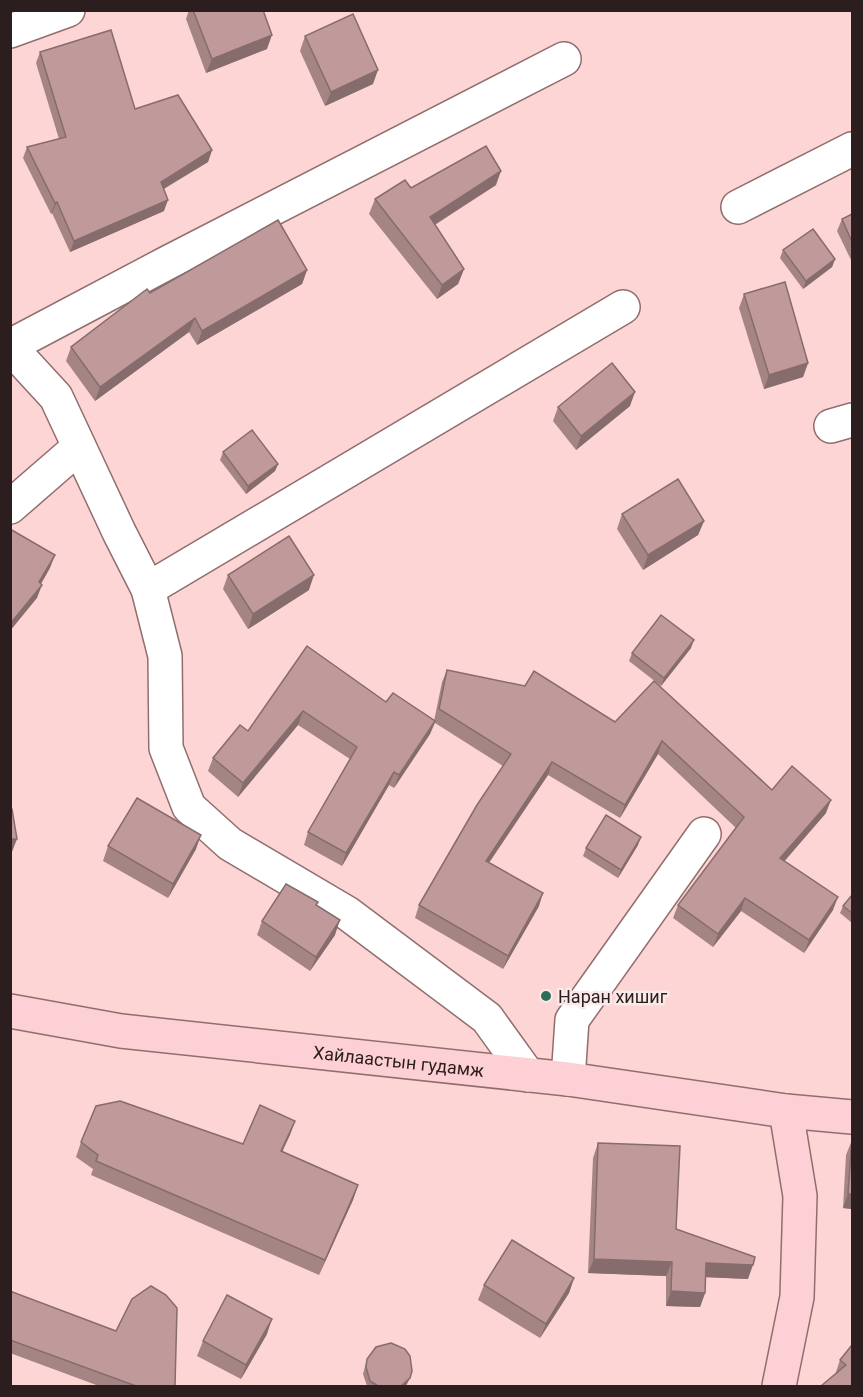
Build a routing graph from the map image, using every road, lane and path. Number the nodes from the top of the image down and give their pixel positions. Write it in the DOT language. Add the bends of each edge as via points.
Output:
graph roads {
  1 [pos="68,10"];
  2 [pos="10,31"];
  3 [pos="564,59"];
  4 [pos="852,149"];
  5 [pos="738,207"];
  6 [pos="623,307"];
  7 [pos="10,347"];
  8 [pos="80,447"];
  9 [pos="10,507"];
  10 [pos="148,589"];
  11 [pos="704,834"];
  12 [pos="10,1011"];
  13 [pos="528,1075"];
  14 [pos="568,1078"];
  15 [pos="786,1111"];
  16 [pos="852,1117"];
  17 [pos="779,1386"];
  1 -- 2 [label="street"];
  3 -- 7 [label="street"];
  4 -- 5 [label="street"];
  6 -- 10 [label="street"];
  7 -- 8 [label="street" via="56,397"];
  8 -- 9 [label="street"];
  8 -- 10 [label="street"];
  10 -- 13 [label="street" via="165,656 166,748 189,807 230,844 347,913 488,1018"];
  11 -- 14 [label="street" via="572,1020"];
  12 -- 13 [label="main road, Хайлаастын гудамж" via="121,1031"];
  13 -- 14 [label="main road, Хайлаастын гудамж"];
  14 -- 15 [label="main road, Хайлаастын гудамж"];
  15 -- 16 [label="main road, Хайлаастын гудамж"];
  15 -- 17 [label="main road" via="800,1196 796,1297"];
}
